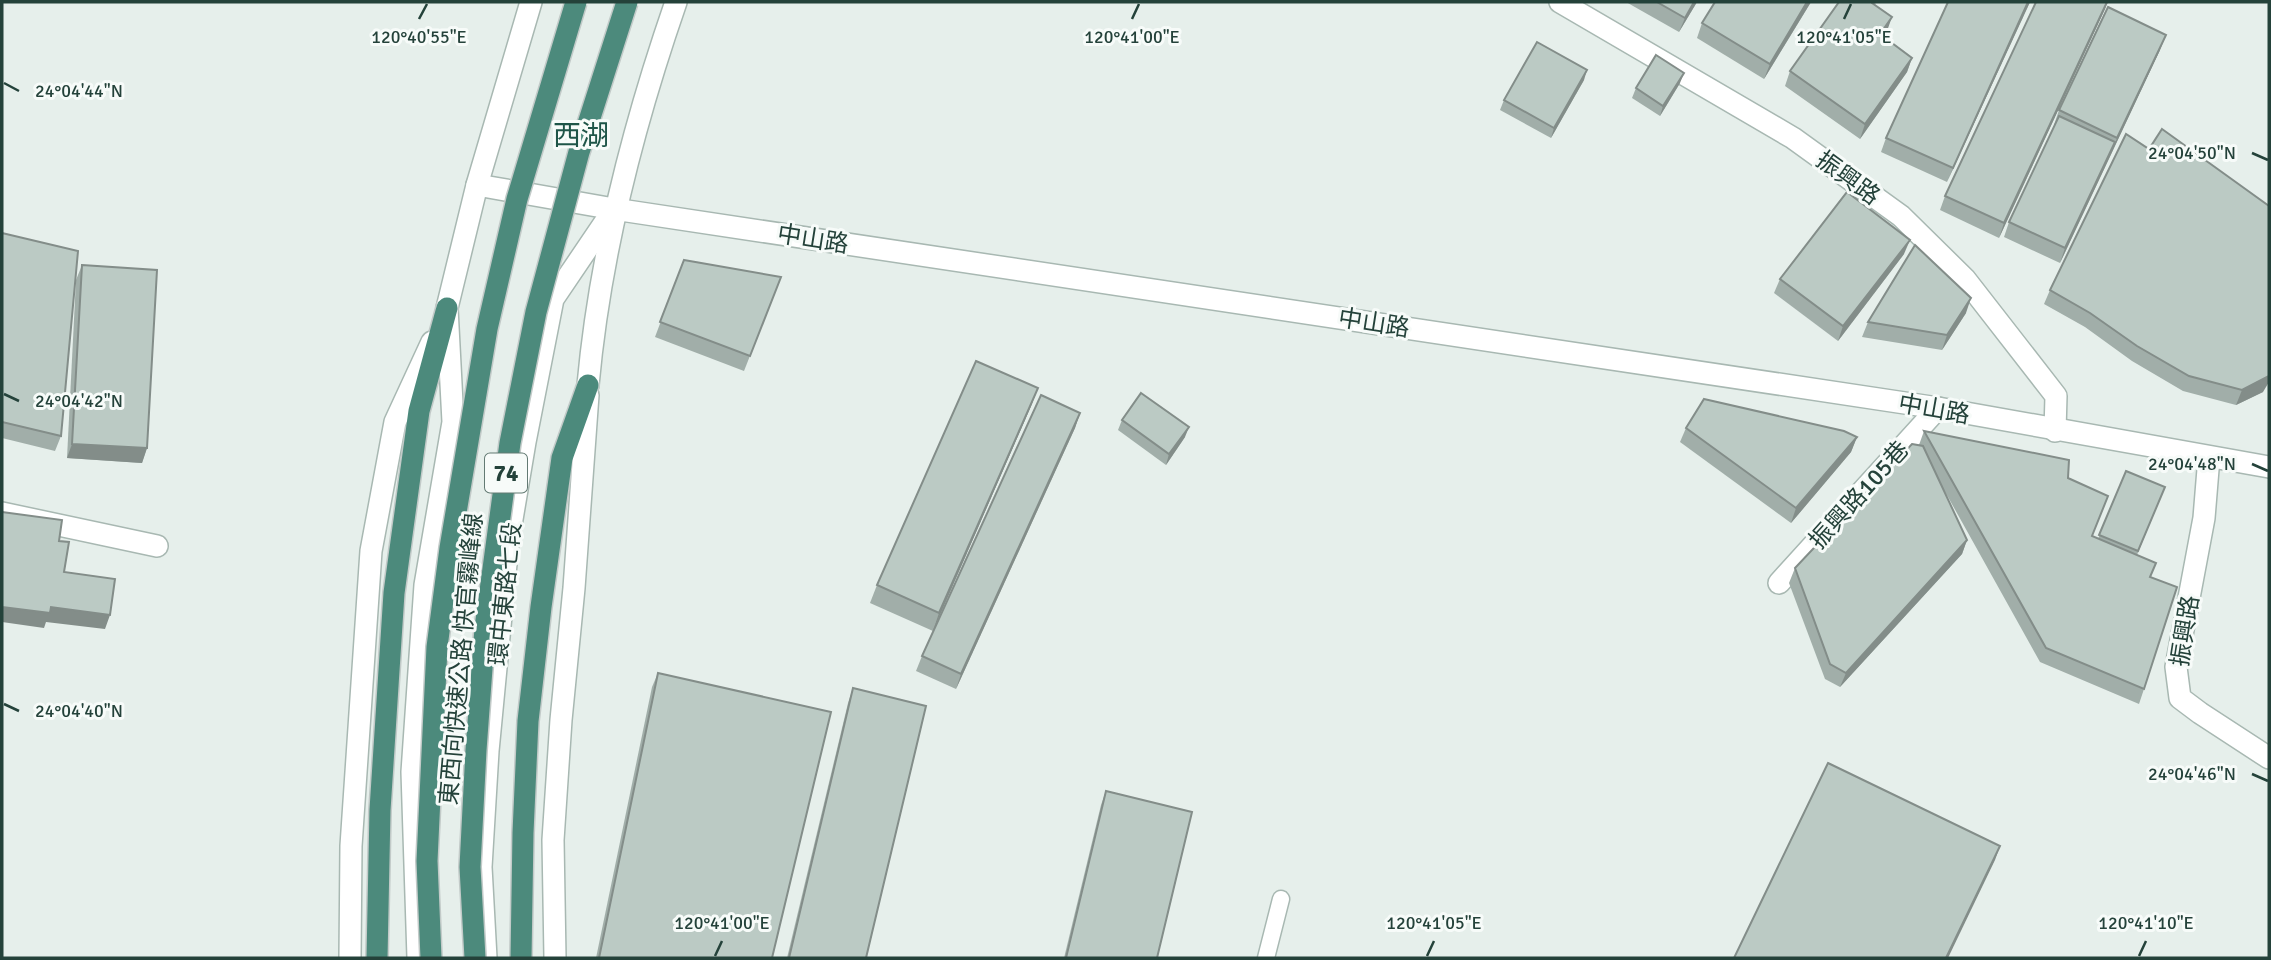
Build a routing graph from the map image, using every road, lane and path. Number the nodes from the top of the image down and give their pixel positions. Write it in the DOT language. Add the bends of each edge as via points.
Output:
graph roads {
  1 [pos="530,2"];
  2 [pos="576,2"];
  3 [pos="627,2"];
  4 [pos="676,2"];
  5 [pos="1560,2"];
  6 [pos="477,185"];
  7 [pos="614,209"];
  8 [pos="447,308"];
  9 [pos="589,385"];
  10 [pos="1938,408"];
  11 [pos="2055,430"];
  12 [pos="2209,457"];
  13 [pos="2269,467"];
  14 [pos="2,513"];
  15 [pos="157,546"];
  16 [pos="1779,583"];
  17 [pos="2269,758"];
  18 [pos="1281,899"];
  19 [pos="350,958"];
  20 [pos="377,958"];
  21 [pos="418,958"];
  22 [pos="430,958"];
  23 [pos="475,958"];
  24 [pos="486,958"];
  25 [pos="522,958"];
  26 [pos="555,958"];
  27 [pos="1266,958"];
  1 -- 6 [label="street"];
  2 -- 22 [label="highway, 東西向快速公路 快官霧峰線 / 74, bridge" via="514,212 487,329 452,536 437,647 427,861"];
  3 -- 23 [label="highway, 東西向快速公路 快官霧峰線 / 74, bridge" via="579,152 536,312 510,443 485,628 475,750 470,867"];
  4 -- 7 [label="street, 環中東路七段"];
  5 -- 11 [label="street, 振興路" via="1793,138 1901,216 1965,279 2056,396"];
  6 -- 7 [label="street, 中山路"];
  6 -- 8 [label="street"];
  7 -- 9 [label="street, 環中東路七段"];
  7 -- 10 [label="street, 中山路"];
  7 -- 24 [label="street, 環中東路七段" via="552,299 525,442 508,543 488,751 481,867"];
  8 -- 19 [label="street" via="395,422 372,551 351,846"];
  8 -- 20 [label="highway" via="419,411 394,593 380,810"];
  8 -- 21 [label="street" via="453,422 425,585 412,772"];
  9 -- 25 [label="highway" via="562,458 528,721"];
  9 -- 26 [label="street, 環中東路七段" via="553,840"];
  10 -- 11 [label="street, 中山路"];
  10 -- 16 [label="street, 振興路105巷"];
  11 -- 12 [label="street, 中山路"];
  12 -- 13 [label="street, 中山路"];
  12 -- 17 [label="street, 振興路" via="2204,517 2176,667 2180,698"];
  14 -- 15 [label="street"];
  18 -- 27 [label="lane"];
}
